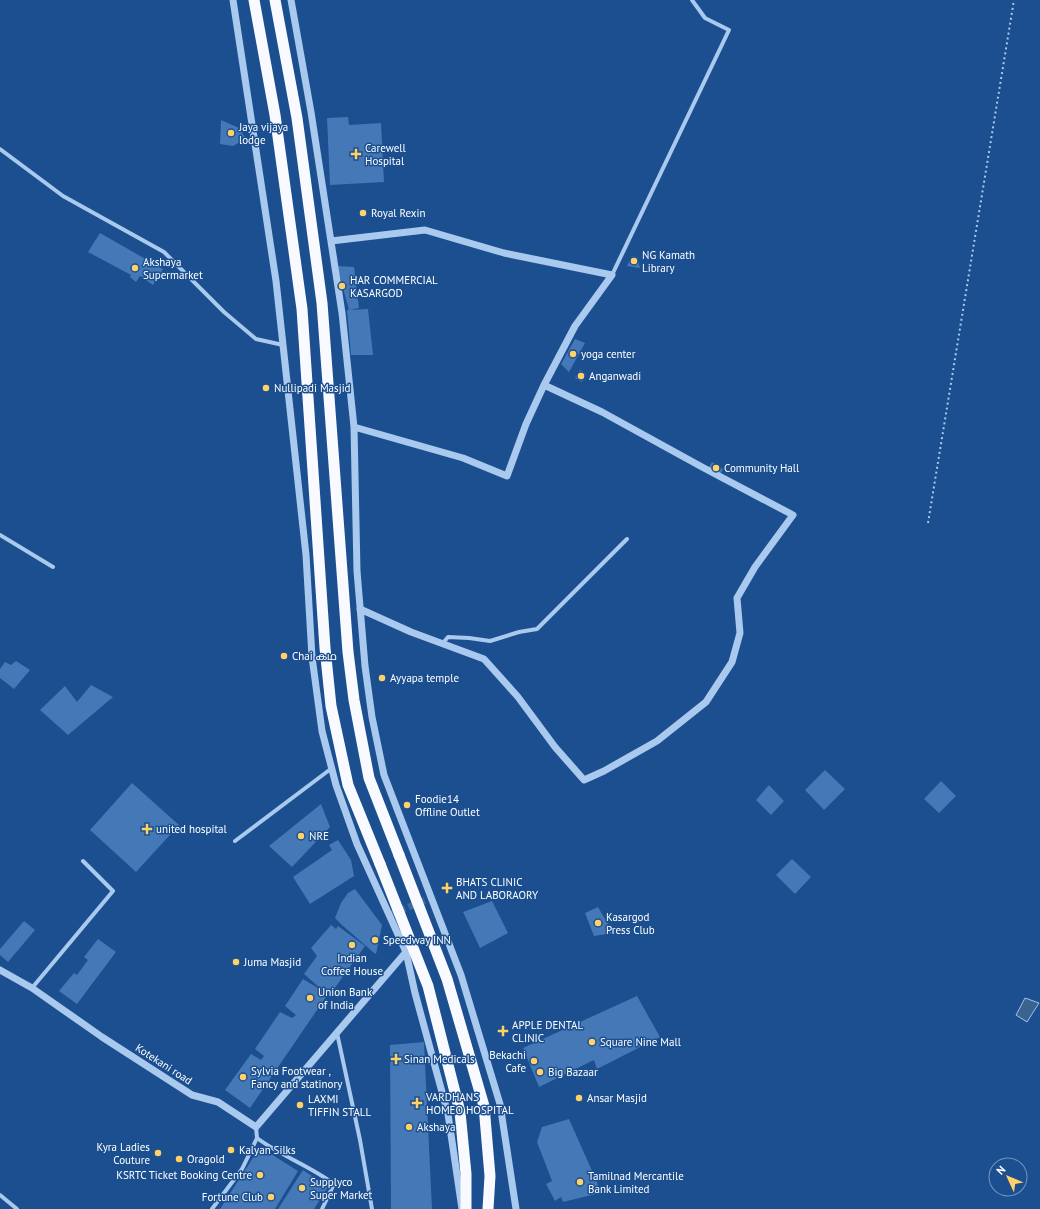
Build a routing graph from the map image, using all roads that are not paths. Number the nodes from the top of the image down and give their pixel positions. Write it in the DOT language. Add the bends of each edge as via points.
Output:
graph roads {
  1 [pos="233,0"];
  2 [pos="254,0"];
  3 [pos="275,0"];
  4 [pos="291,0"];
  5 [pos="692,0"];
  6 [pos="0,149"];
  7 [pos="331,241"];
  8 [pos="612,275"];
  9 [pos="283,345"];
  10 [pos="544,385"];
  11 [pos="354,427"];
  12 [pos="0,535"];
  13 [pos="627,539"];
  14 [pos="53,567"];
  15 [pos="360,609"];
  16 [pos="443,643"];
  17 [pos="332,768"];
  18 [pos="235,841"];
  19 [pos="84,861"];
  20 [pos="406,952"];
  21 [pos="0,970"];
  22 [pos="32,988"];
  23 [pos="337,1033"];
  24 [pos="256,1127"];
  25 [pos="257,1138"];
  26 [pos="0,1195"];
  27 [pos="17,1209"];
  28 [pos="212,1209"];
  29 [pos="322,1209"];
  30 [pos="372,1209"];
  31 [pos="462,1209"];
  32 [pos="466,1209"];
  33 [pos="488,1209"];
  34 [pos="516,1209"];
  1 -- 9 [label="street" via="276,281"];
  2 -- 32 [label="highway, bridge" via="275,115 302,308 324,648 331,706 348,785 428,986 460,1112 466,1174"];
  3 -- 33 [label="highway, bridge" via="297,118 322,303 348,652 354,700 369,778 447,979 484,1106 490,1176"];
  4 -- 7 [label="street"];
  5 -- 8 [label="street" via="705,18 729,30"];
  6 -- 9 [label="street" via="63,196 164,252 224,312 256,339"];
  7 -- 8 [label="street" via="425,230 504,253"];
  7 -- 11 [label="street" via="342,313"];
  8 -- 10 [label="street" via="576,326"];
  9 -- 17 [label="street" via="306,555 312,656 322,731"];
  10 -- 11 [label="street" via="506,476 463,458"];
  10 -- 16 [label="street" via="602,412 793,515 755,567 737,598 740,633 732,662 706,702 657,740 584,780 555,747 518,697 484,659"];
  11 -- 15 [label="street"];
  12 -- 14 [label="street"];
  13 -- 16 [label="street" via="537,629 490,641 448,637"];
  15 -- 16 [label="street"];
  15 -- 34 [label="street" via="369,695 384,774 461,975 500,1104"];
  17 -- 18 [label="street"];
  17 -- 20 [label="street" via="357,844"];
  19 -- 22 [label="street" via="113,891"];
  20 -- 23 [label="street"];
  20 -- 31 [label="street" via="448,1114"];
  21 -- 22 [label="street, Kotekani road"];
  22 -- 24 [label="street, Kotekani road" via="192,1095 218,1102"];
  23 -- 24 [label="street"];
  23 -- 30 [label="street"];
  24 -- 25 [label="street"];
  25 -- 28 [label="street" via="242,1169"];
  25 -- 29 [label="street" via="334,1184"];
  26 -- 27 [label="street"];
}
